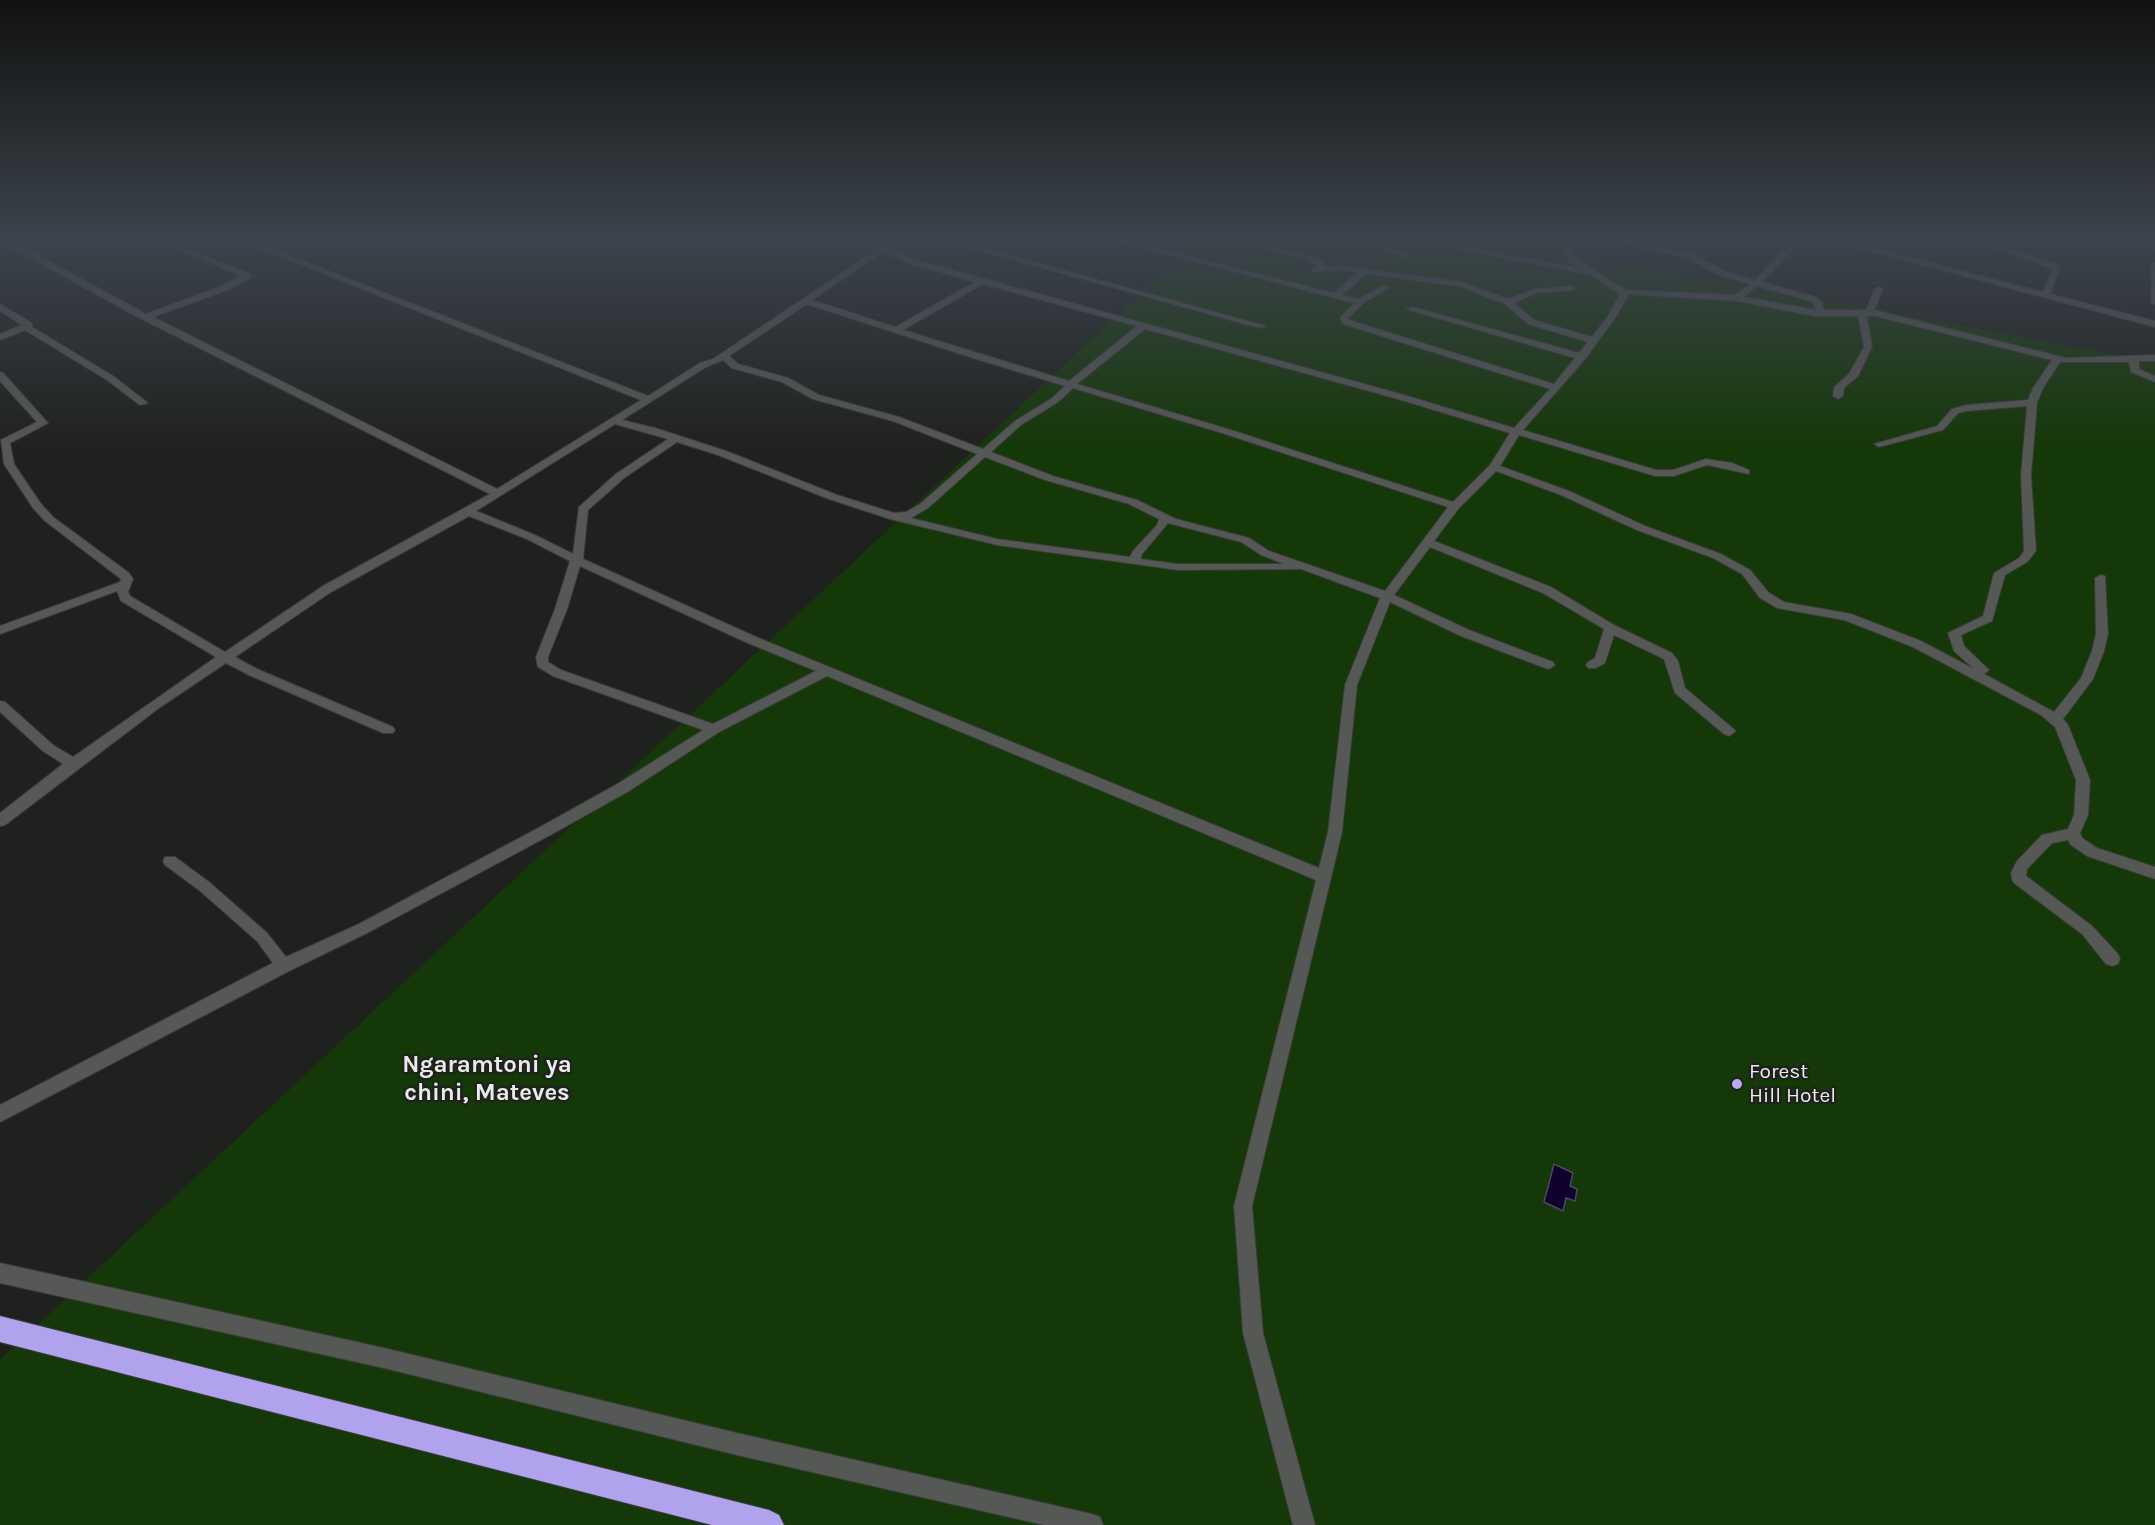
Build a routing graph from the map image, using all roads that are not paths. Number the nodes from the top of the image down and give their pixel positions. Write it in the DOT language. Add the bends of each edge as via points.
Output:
graph roads {
  1 [pos="4,309"];
  2 [pos="132,309"];
  3 [pos="167,309"];
  4 [pos="419,309"];
  5 [pos="795,309"];
  6 [pos="834,309"];
  7 [pos="933,309"];
  8 [pos="1090,309"];
  9 [pos="1200,309"];
  10 [pos="1352,309"];
  11 [pos="1410,309"];
  12 [pos="1516,309"];
  13 [pos="1616,309"];
  14 [pos="1800,309"];
  15 [pos="1820,309"];
  16 [pos="1867,309"];
  17 [pos="2097,309"];
  18 [pos="1821,313"];
  19 [pos="1865,313"];
  20 [pos="146,317"];
  21 [pos="1144,324"];
  22 [pos="2155,324"];
  23 [pos="1262,326"];
  24 [pos="26,327"];
  25 [pos="898,329"];
  26 [pos="0,337"];
  27 [pos="1594,341"];
  28 [pos="723,356"];
  29 [pos="1582,357"];
  30 [pos="2155,358"];
  31 [pos="2057,359"];
  32 [pos="2134,360"];
  33 [pos="0,375"];
  34 [pos="2155,379"];
  35 [pos="1071,384"];
  36 [pos="1556,388"];
  37 [pos="1838,396"];
  38 [pos="648,399"];
  39 [pos="143,403"];
  40 [pos="2032,403"];
  41 [pos="613,422"];
  42 [pos="1515,433"];
  43 [pos="676,438"];
  44 [pos="1879,444"];
  45 [pos="985,453"];
  46 [pos="1494,467"];
  47 [pos="1745,472"];
  48 [pos="497,493"];
  49 [pos="1455,506"];
  50 [pos="468,512"];
  51 [pos="894,517"];
  52 [pos="1165,518"];
  53 [pos="1428,542"];
  54 [pos="576,560"];
  55 [pos="1135,562"];
  56 [pos="1305,567"];
  57 [pos="2101,578"];
  58 [pos="125,584"];
  59 [pos="1387,596"];
  60 [pos="1610,628"];
  61 [pos="0,630"];
  62 [pos="224,657"];
  63 [pos="1549,665"];
  64 [pos="1592,665"];
  65 [pos="828,670"];
  66 [pos="2008,691"];
  67 [pos="0,705"];
  68 [pos="2056,718"];
  69 [pos="714,729"];
  70 [pos="388,730"];
  71 [pos="1729,731"];
  72 [pos="73,764"];
  73 [pos="0,821"];
  74 [pos="2073,833"];
  75 [pos="170,861"];
  76 [pos="2155,873"];
  77 [pos="1325,877"];
  78 [pos="2112,959"];
  79 [pos="283,966"];
  80 [pos="0,1114"];
  81 [pos="0,1273"];
  82 [pos="0,1329"];
  83 [pos="769,1525"];
  84 [pos="1092,1525"];
  85 [pos="1304,1525"];
  1 -- 24 [label="street" via="27,323"];
  2 -- 20 [label="street"];
  3 -- 20 [label="street"];
  4 -- 38 [label="street"];
  5 -- 28 [label="street"];
  6 -- 25 [label="street"];
  7 -- 25 [label="street"];
  8 -- 21 [label="street"];
  9 -- 23 [label="street"];
  10 -- 36 [label="street" via="1344,318 1346,321"];
  11 -- 29 [label="street"];
  12 -- 27 [label="street" via="1531,322"];
  13 -- 27 [label="street"];
  14 -- 18 [label="street"];
  15 -- 18 [label="street"];
  16 -- 19 [label="street"];
  17 -- 22 [label="street"];
  18 -- 19 [label="street"];
  19 -- 31 [label="street" via="1921,323"];
  19 -- 37 [label="street" via="1868,347 1853,376 1839,387"];
  20 -- 48 [label="street"];
  21 -- 35 [label="street"];
  21 -- 42 [label="street"];
  24 -- 26 [label="street"];
  24 -- 39 [label="street"];
  25 -- 35 [label="street"];
  27 -- 29 [label="street"];
  28 -- 38 [label="street"];
  28 -- 45 [label="street" via="735,366 785,380 816,397 888,416"];
  29 -- 36 [label="street"];
  30 -- 32 [label="street"];
  31 -- 32 [label="street"];
  31 -- 40 [label="street"];
  32 -- 34 [label="street" via="2134,370"];
  33 -- 58 [label="street" via="43,423 5,442 9,464 36,506 125,575"];
  35 -- 45 [label="street" via="1047,406 1017,423"];
  35 -- 49 [label="street"];
  36 -- 42 [label="street"];
  38 -- 41 [label="street"];
  40 -- 44 [label="street" via="1966,408 1955,411 1940,428"];
  40 -- 66 [label="street" via="2026,475 2030,551 2023,560 2000,573 1988,618 1956,631 1953,638 1963,654"];
  41 -- 43 [label="street"];
  41 -- 48 [label="street"];
  42 -- 46 [label="street"];
  42 -- 47 [label="street" via="1661,474 1707,462"];
  43 -- 51 [label="street"];
  43 -- 54 [label="street" via="620,476 585,506"];
  45 -- 51 [label="street" via="915,512"];
  45 -- 52 [label="street" via="1049,478 1133,502"];
  46 -- 49 [label="street"];
  46 -- 66 [label="street" via="1718,556 1746,572 1764,595 1781,605 1852,618 1936,652"];
  48 -- 50 [label="street"];
  49 -- 53 [label="street"];
  50 -- 54 [label="street"];
  50 -- 62 [label="street" via="327,589"];
  51 -- 55 [label="street" via="997,542"];
  52 -- 55 [label="street" via="1137,553"];
  52 -- 56 [label="street" via="1234,536 1265,553"];
  53 -- 59 [label="street"];
  53 -- 60 [label="street" via="1547,590"];
  54 -- 65 [label="street" via="723,628"];
  54 -- 69 [label="street" via="542,664 557,673"];
  55 -- 56 [label="street" via="1178,567"];
  56 -- 59 [label="street"];
  57 -- 68 [label="street" via="2102,634 2098,651 2087,679"];
  58 -- 61 [label="street"];
  58 -- 62 [label="street" via="125,598"];
  59 -- 63 [label="street" via="1466,633"];
  59 -- 77 [label="street" via="1351,685 1341,792"];
  60 -- 64 [label="street" via="1601,660"];
  60 -- 71 [label="street" via="1670,658 1679,690"];
  62 -- 70 [label="street"];
  62 -- 72 [label="street"];
  65 -- 69 [label="street"];
  65 -- 77 [label="street" via="897,702"];
  66 -- 68 [label="street"];
  67 -- 72 [label="street" via="48,748"];
  68 -- 74 [label="street" via="2069,740 2083,780 2080,814"];
  69 -- 79 [label="street" via="549,830 362,929"];
  72 -- 73 [label="street"];
  74 -- 76 [label="street" via="2080,846 2092,852"];
  74 -- 78 [label="street" via="2047,839 2022,865 2019,879 2087,930"];
  75 -- 79 [label="street" via="262,937"];
  77 -- 85 [label="street" via="1243,1206 1253,1333"];
  79 -- 80 [label="street"];
  81 -- 84 [label="street" via="384,1358"];
  82 -- 83 [label="highway"];
}
